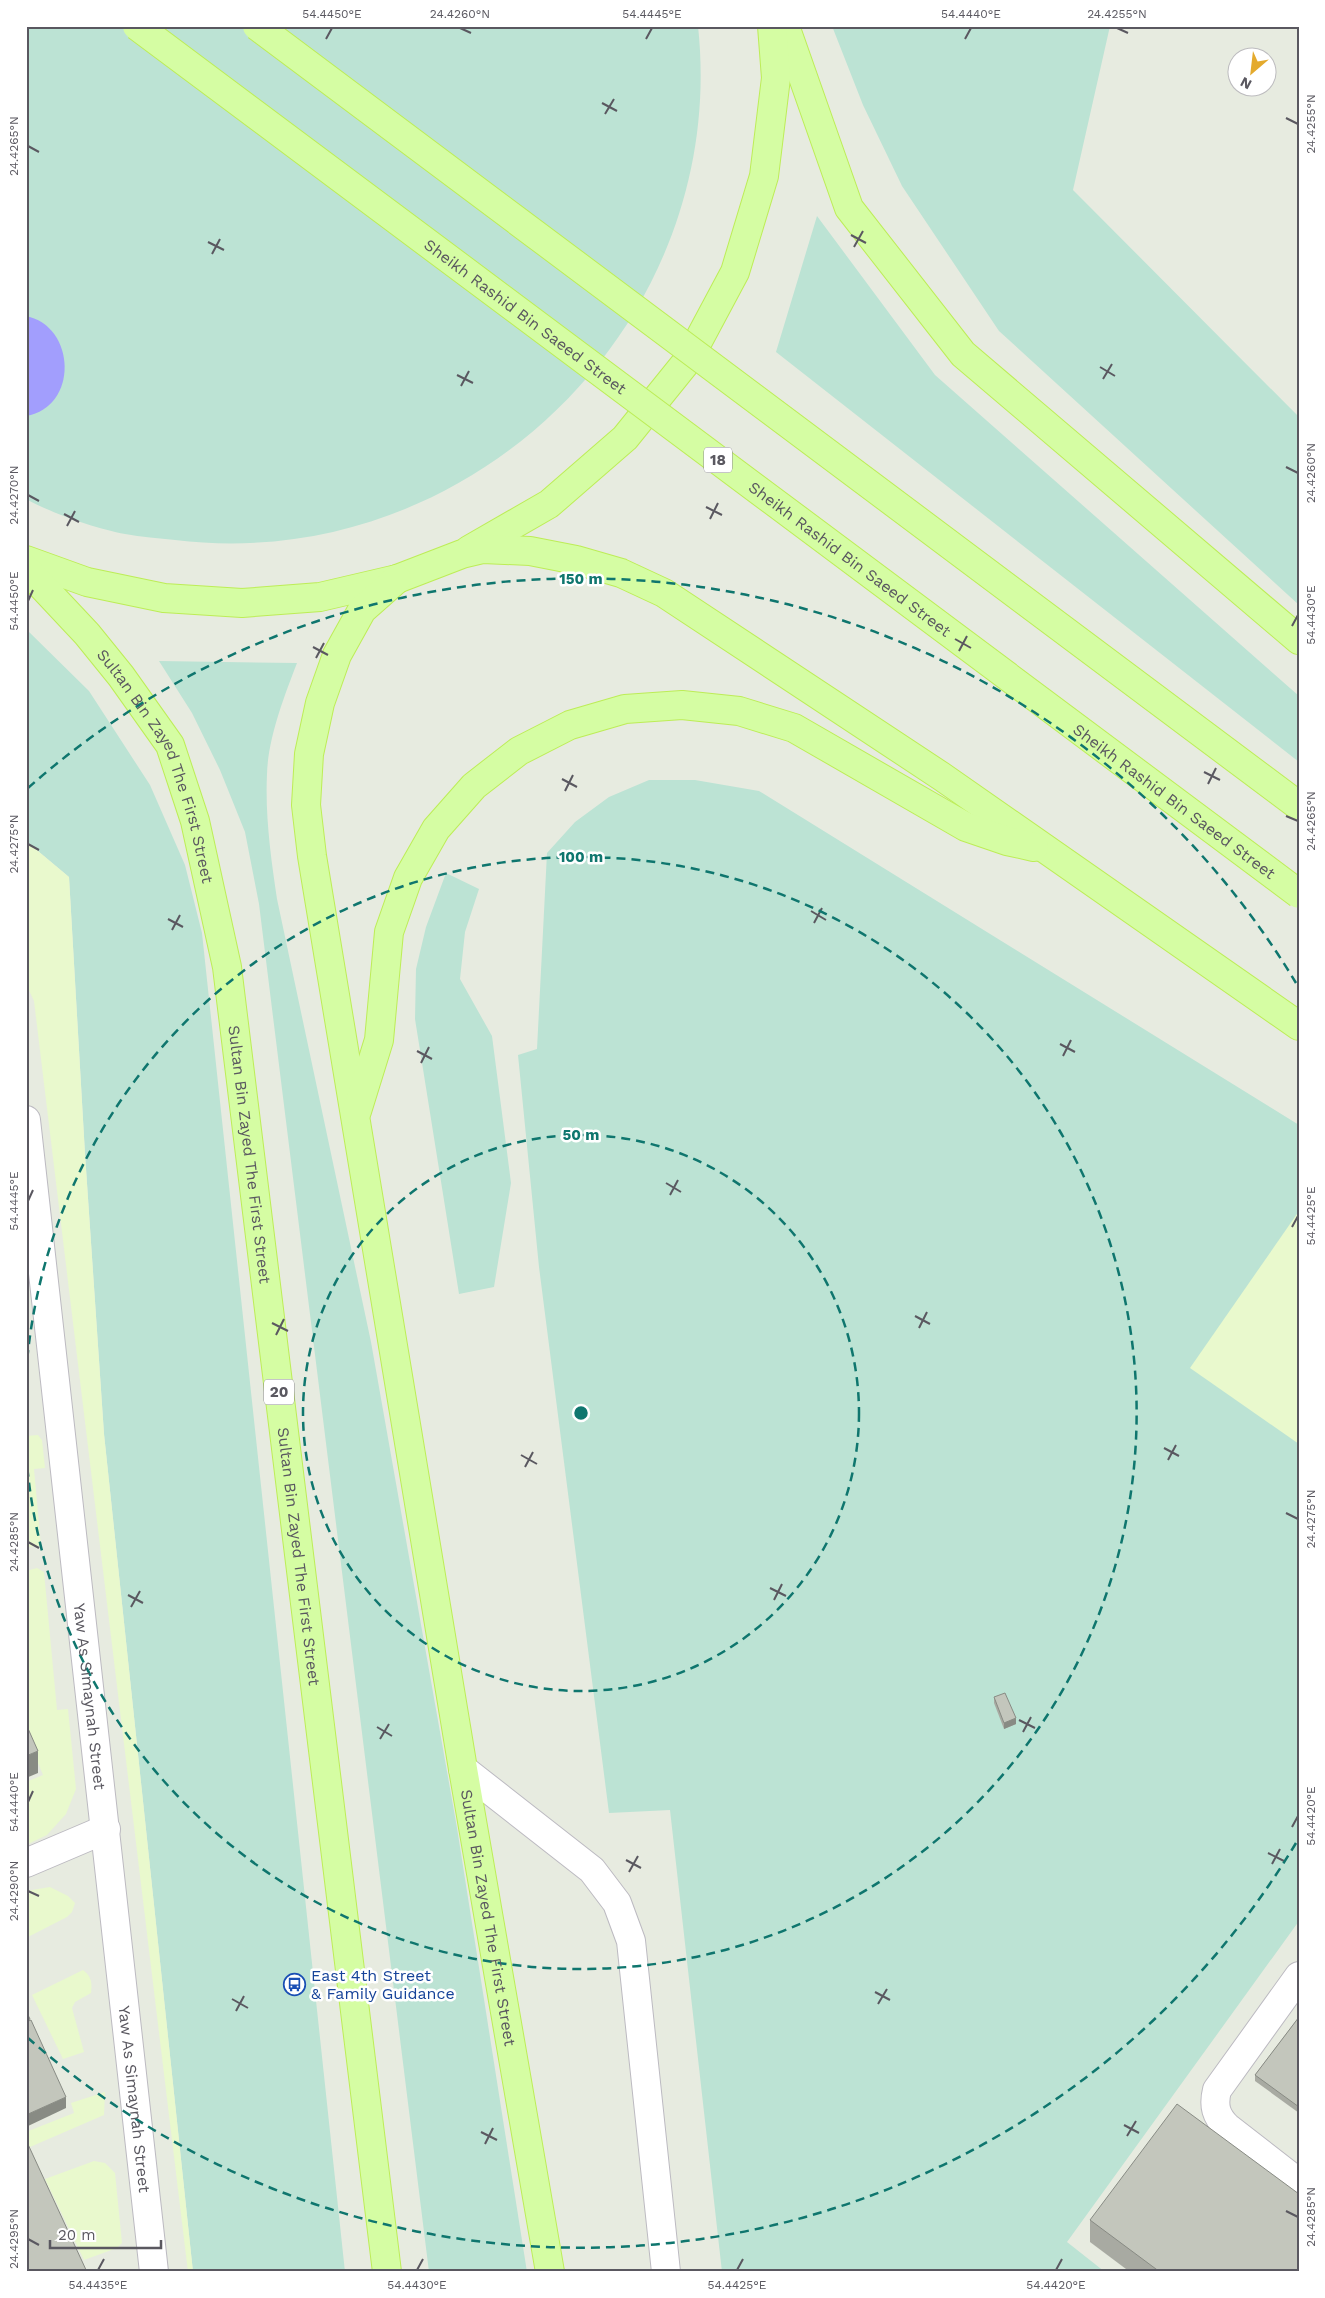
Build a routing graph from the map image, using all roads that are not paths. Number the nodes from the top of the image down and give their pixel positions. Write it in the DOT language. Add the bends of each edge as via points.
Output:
graph roads {
  1 [pos="137,26"];
  2 [pos="256,26"];
  3 [pos="772,26"];
  4 [pos="785,26"];
  5 [pos="462,554"];
  6 [pos="26,560"];
  7 [pos="26,569"];
  8 [pos="397,579"];
  9 [pos="1299,640"];
  10 [pos="1299,806"];
  11 [pos="1046,849"];
  12 [pos="1299,894"];
  13 [pos="1299,1026"];
  14 [pos="356,1115"];
  15 [pos="26,1120"];
  16 [pos="35,1272"];
  17 [pos="463,1769"];
  18 [pos="106,1829"];
  19 [pos="26,1863"];
  20 [pos="1299,1976"];
  21 [pos="1299,2183"];
  22 [pos="154,2272"];
  23 [pos="387,2272"];
  24 [pos="550,2272"];
  25 [pos="666,2272"];
  1 -- 12 [label="main road, Sheikh Rashid Bin Saeed Street / 18, bridge"];
  2 -- 10 [label="main road, bridge"];
  3 -- 5 [label="main road" via="776,78 764,176 735,272 688,360 626,438 556,498"];
  4 -- 9 [label="main road" via="849,208 963,354"];
  5 -- 8 [label="main road"];
  5 -- 11 [label="main road" via="483,549 530,551 621,573 664,592"];
  6 -- 8 [label="main road" via="87,582 164,598 242,604 320,597"];
  7 -- 23 [label="main road, Sultan Bin Zayed The First Street / 20" via="122,676 170,745 195,821 227,967"];
  8 -- 14 [label="main road, Sultan Bin Zayed The First Street" via="362,610 337,655 320,703 309,754 306,805 312,856"];
  11 -- 13 [label="main road"];
  11 -- 14 [label="main road" via="1007,841 966,826 794,728 739,712 682,705 625,710 570,725 519,751 474,786 436,829 408,878 389,932 379,1040"];
  14 -- 17 [label="main road, Sultan Bin Zayed The First Street"];
  15 -- 16 [label="street, Yaw As Simaynah Street"];
  16 -- 18 [label="street, Yaw As Simaynah Street"];
  17 -- 24 [label="main road, Sultan Bin Zayed The First Street"];
  17 -- 25 [label="street" via="592,1870 617,1903 625,1921 631,1941"];
  18 -- 19 [label="street"];
  18 -- 22 [label="street, Yaw As Simaynah Street"];
  20 -- 21 [label="street" via="1217,2090 1214,2100 1220,2120"];
}
